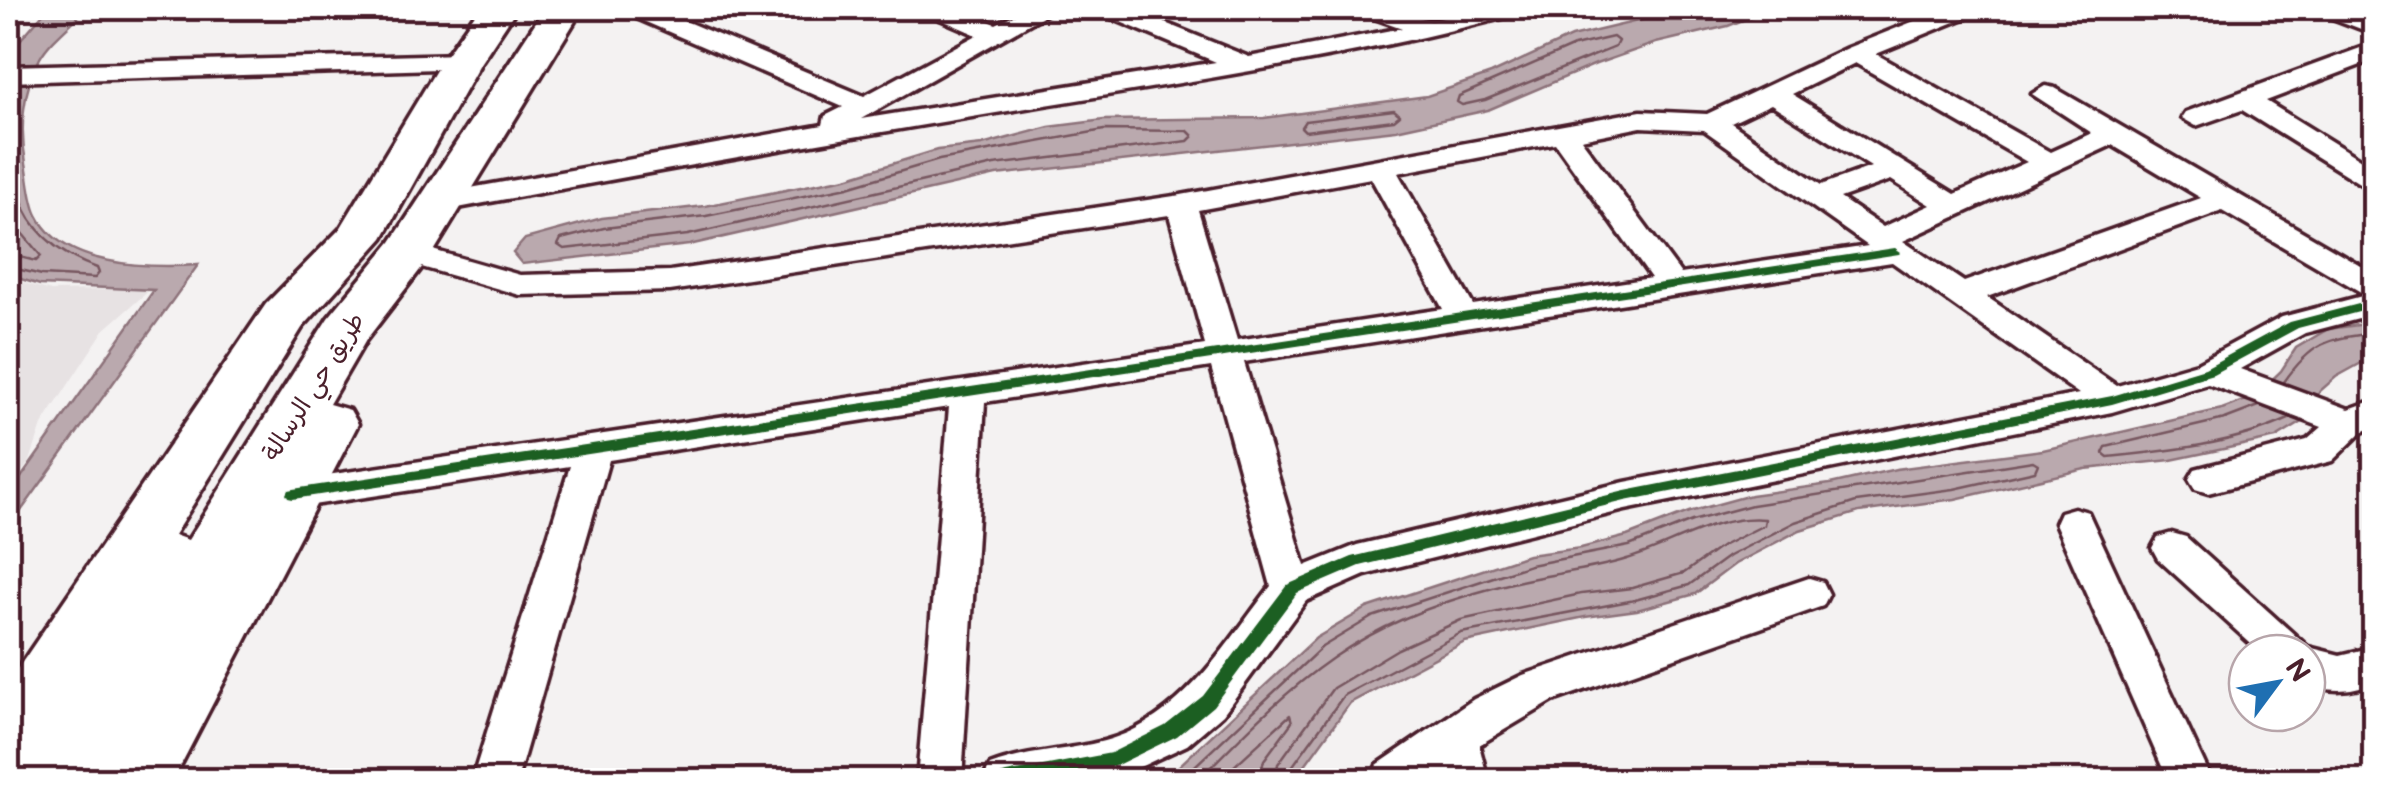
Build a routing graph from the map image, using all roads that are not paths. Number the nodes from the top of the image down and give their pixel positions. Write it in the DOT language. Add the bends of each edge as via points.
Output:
graph roads {
  1 [pos="498,8"];
  2 [pos="564,8"];
  3 [pos="634,8"];
  4 [pos="935,8"];
  5 [pos="1045,8"];
  6 [pos="1108,8"];
  7 [pos="1369,8"];
  8 [pos="1512,8"];
  9 [pos="1968,8"];
  10 [pos="2328,8"];
  11 [pos="2374,27"];
  12 [pos="1432,30"];
  13 [pos="996,34"];
  14 [pos="2374,51"];
  15 [pos="1856,53"];
  16 [pos="461,62"];
  17 [pos="1245,65"];
  18 [pos="8,74"];
  19 [pos="1774,94"];
  20 [pos="2046,94"];
  21 [pos="2245,100"];
  22 [pos="864,106"];
  23 [pos="2196,118"];
  24 [pos="1711,122"];
  25 [pos="814,134"];
  26 [pos="1563,134"];
  27 [pos="2112,134"];
  28 [pos="2049,162"];
  29 [pos="1381,169"];
  30 [pos="1894,169"];
  31 [pos="2372,175"];
  32 [pos="1816,196"];
  33 [pos="2223,200"];
  34 [pos="442,202"];
  35 [pos="1181,204"];
  36 [pos="1953,206"];
  37 [pos="384,245"];
  38 [pos="1887,246"];
  39 [pos="1673,286"];
  40 [pos="2374,288"];
  41 [pos="1958,296"];
  42 [pos="2374,304"];
  43 [pos="1464,318"];
  44 [pos="1224,354"];
  45 [pos="2225,378"];
  46 [pos="968,391"];
  47 [pos="2112,400"];
  48 [pos="2348,416"];
  49 [pos="594,448"];
  50 [pos="2208,479"];
  51 [pos="293,494"];
  52 [pos="2074,523"];
  53 [pos="2172,548"];
  54 [pos="1292,589"];
  55 [pos="1809,594"];
  56 [pos="2268,633"];
  57 [pos="2374,665"];
  58 [pos="2327,673"];
  59 [pos="1455,737"];
  60 [pos="8,741"];
  61 [pos="37,780"];
  62 [pos="86,780"];
  63 [pos="136,780"];
  64 [pos="495,780"];
  65 [pos="940,780"];
  66 [pos="1006,780"];
  67 [pos="1393,780"];
  68 [pos="1466,780"];
  69 [pos="2190,780"];
  1 -- 16 [label="main road, طريق حي الرسالة"];
  2 -- 34 [label="main road, طريق حي الرسالة"];
  3 -- 22 [label="street"];
  4 -- 13 [label="street"];
  5 -- 13 [label="street"];
  6 -- 17 [label="street"];
  7 -- 12 [label="street"];
  8 -- 12 [label="street"];
  9 -- 15 [label="street"];
  10 -- 11 [label="street"];
  12 -- 17 [label="street"];
  13 -- 22 [label="street"];
  14 -- 21 [label="street"];
  15 -- 19 [label="street"];
  15 -- 28 [label="street"];
  16 -- 18 [label="street"];
  16 -- 37 [label="main road, طريق حي الرسالة"];
  17 -- 25 [label="street"];
  19 -- 24 [label="street"];
  19 -- 30 [label="street"];
  20 -- 27 [label="street"];
  21 -- 23 [label="street"];
  21 -- 31 [label="street"];
  22 -- 25 [label="street"];
  24 -- 26 [label="street" via="1641,119"];
  24 -- 32 [label="street"];
  25 -- 34 [label="street"];
  26 -- 29 [label="street"];
  26 -- 39 [label="street"];
  27 -- 28 [label="street"];
  27 -- 33 [label="street"];
  28 -- 36 [label="street"];
  29 -- 35 [label="street"];
  29 -- 43 [label="street"];
  30 -- 32 [label="street"];
  30 -- 36 [label="street"];
  32 -- 38 [label="street"];
  33 -- 40 [label="street"];
  33 -- 41 [label="street"];
  34 -- 37 [label="main road, طريق حي الرسالة"];
  35 -- 37 [label="street" via="670,282 520,285"];
  35 -- 44 [label="street"];
  36 -- 38 [label="street"];
  37 -- 51 [label="main road" via="379,330"];
  37 -- 60 [label="main road, طريق حي الرسالة" via="284,316"];
  37 -- 61 [label="main road, طريق حي الرسالة" via="315,326"];
  37 -- 62 [label="main road, طريق حي الرسالة" via="346,330"];
  38 -- 39 [label="street"];
  38 -- 41 [label="street"];
  39 -- 43 [label="street"];
  41 -- 47 [label="street"];
  42 -- 45 [label="street" via="2294,326"];
  43 -- 44 [label="street"];
  44 -- 46 [label="street"];
  44 -- 54 [label="street"];
  45 -- 47 [label="street"];
  45 -- 48 [label="street"];
  46 -- 49 [label="street"];
  46 -- 65 [label="street"];
  47 -- 54 [label="street" via="1625,496 1357,561"];
  48 -- 50 [label="street" via="2319,451"];
  49 -- 51 [label="street"];
  49 -- 64 [label="street"];
  51 -- 63 [label="main road"];
  52 -- 69 [label="street"];
  53 -- 56 [label="street"];
  54 -- 66 [label="street" via="1208,701 1171,732 1113,760"];
  55 -- 59 [label="street" via="1538,688"];
  57 -- 58 [label="street"];
  59 -- 67 [label="street"];
  59 -- 68 [label="street"];
}
